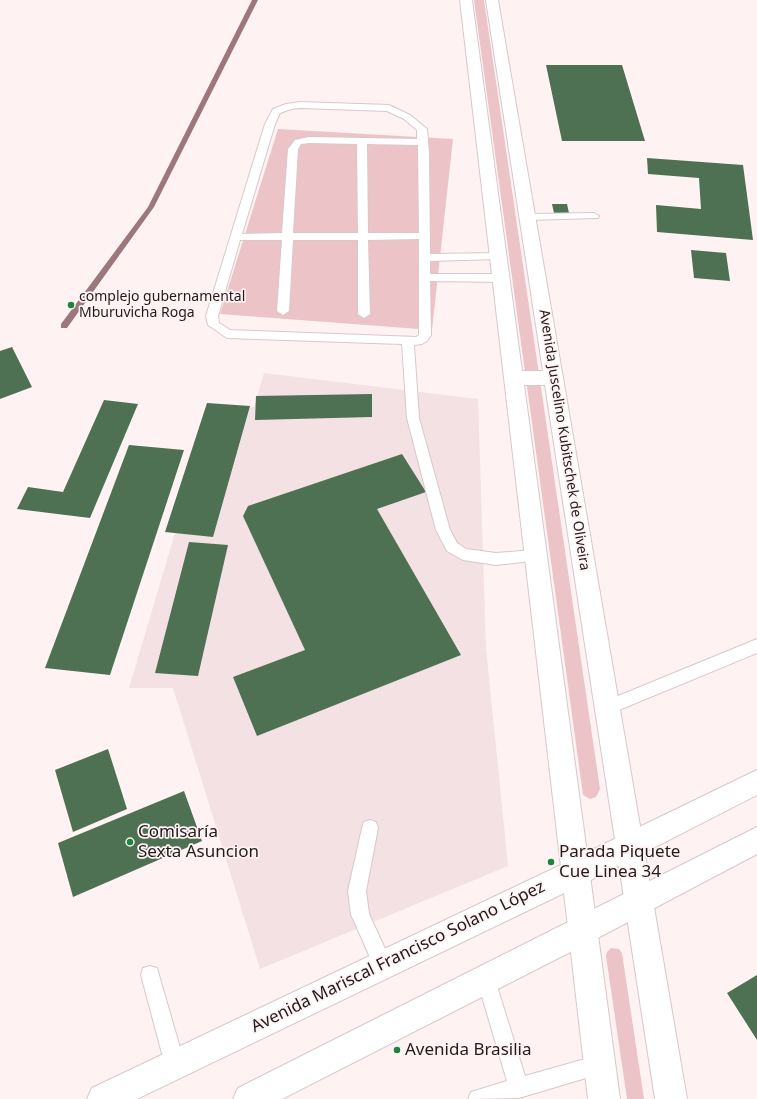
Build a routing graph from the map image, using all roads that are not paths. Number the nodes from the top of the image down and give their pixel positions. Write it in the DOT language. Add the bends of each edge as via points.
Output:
graph roads {
  1 [pos="466,0"];
  2 [pos="492,0"];
  3 [pos="362,141"];
  4 [pos="422,142"];
  5 [pos="594,216"];
  6 [pos="527,217"];
  7 [pos="425,236"];
  8 [pos="236,237"];
  9 [pos="287,237"];
  10 [pos="362,237"];
  11 [pos="498,256"];
  12 [pos="425,258"];
  13 [pos="424,277"];
  14 [pos="501,278"];
  15 [pos="283,311"];
  16 [pos="364,314"];
  17 [pos="408,340"];
  18 [pos="514,378"];
  19 [pos="554,378"];
  20 [pos="536,556"];
  21 [pos="757,646"];
  22 [pos="607,708"];
  23 [pos="757,782"];
  24 [pos="370,828"];
  25 [pos="757,840"];
  26 [pos="629,846"];
  27 [pos="575,873"];
  28 [pos="636,891"];
  29 [pos="580,919"];
  30 [pos="384,964"];
  31 [pos="150,976"];
  32 [pos="486,980"];
  33 [pos="175,1065"];
  34 [pos="599,1065"];
  35 [pos="519,1088"];
  36 [pos="283,1090"];
  37 [pos="103,1099"];
  38 [pos="249,1099"];
  39 [pos="478,1099"];
  40 [pos="604,1099"];
  41 [pos="670,1099"];
  1 -- 11 [label="main road"];
  2 -- 6 [label="main road, Avenida Juscelino Kubitschek de Oliveira"];
  3 -- 4 [label="lane"];
  3 -- 9 [label="lane" via="298,142 293,149"];
  3 -- 10 [label="lane"];
  4 -- 7 [label="lane"];
  4 -- 8 [label="lane" via="422,129 407,117 389,108 300,104 276,111"];
  5 -- 6 [label="lane"];
  6 -- 19 [label="main road, Avenida Juscelino Kubitschek de Oliveira"];
  7 -- 10 [label="lane"];
  7 -- 12 [label="lane"];
  8 -- 9 [label="lane"];
  8 -- 17 [label="lane" via="212,316 214,325 220,331 227,334"];
  9 -- 10 [label="lane"];
  9 -- 15 [label="lane"];
  10 -- 16 [label="lane"];
  11 -- 12 [label="lane"];
  11 -- 14 [label="main road"];
  12 -- 13 [label="lane"];
  13 -- 14 [label="lane"];
  13 -- 17 [label="lane" via="425,334 418,340"];
  14 -- 18 [label="main road"];
  17 -- 20 [label="lane" via="413,418 443,530 452,546 463,554 496,558"];
  18 -- 19 [label="main road"];
  18 -- 20 [label="main road"];
  19 -- 22 [label="main road, Avenida Juscelino Kubitschek de Oliveira"];
  20 -- 27 [label="main road"];
  21 -- 22 [label="lane"];
  22 -- 26 [label="main road, Avenida Juscelino Kubitschek de Oliveira"];
  23 -- 26 [label="main road, Avenida Mariscal Francisco Solano López"];
  24 -- 30 [label="lane" via="357,891 360,915"];
  25 -- 28 [label="main road"];
  26 -- 27 [label="main road, Avenida Mariscal Francisco Solano López"];
  26 -- 28 [label="main road, Avenida Juscelino Kubitschek de Oliveira"];
  27 -- 29 [label="main road"];
  27 -- 30 [label="main road, Avenida Mariscal Francisco Solano López"];
  28 -- 29 [label="main road"];
  28 -- 41 [label="main road"];
  29 -- 32 [label="main road"];
  29 -- 34 [label="main road"];
  30 -- 33 [label="main road, Avenida Mariscal Francisco Solano López"];
  31 -- 33 [label="lane"];
  32 -- 35 [label="lane"];
  32 -- 36 [label="main road"];
  33 -- 37 [label="main road, Avenida Mariscal Francisco Solano López"];
  34 -- 35 [label="lane"];
  34 -- 40 [label="main road"];
  35 -- 39 [label="lane"];
  36 -- 38 [label="main road"];
}
